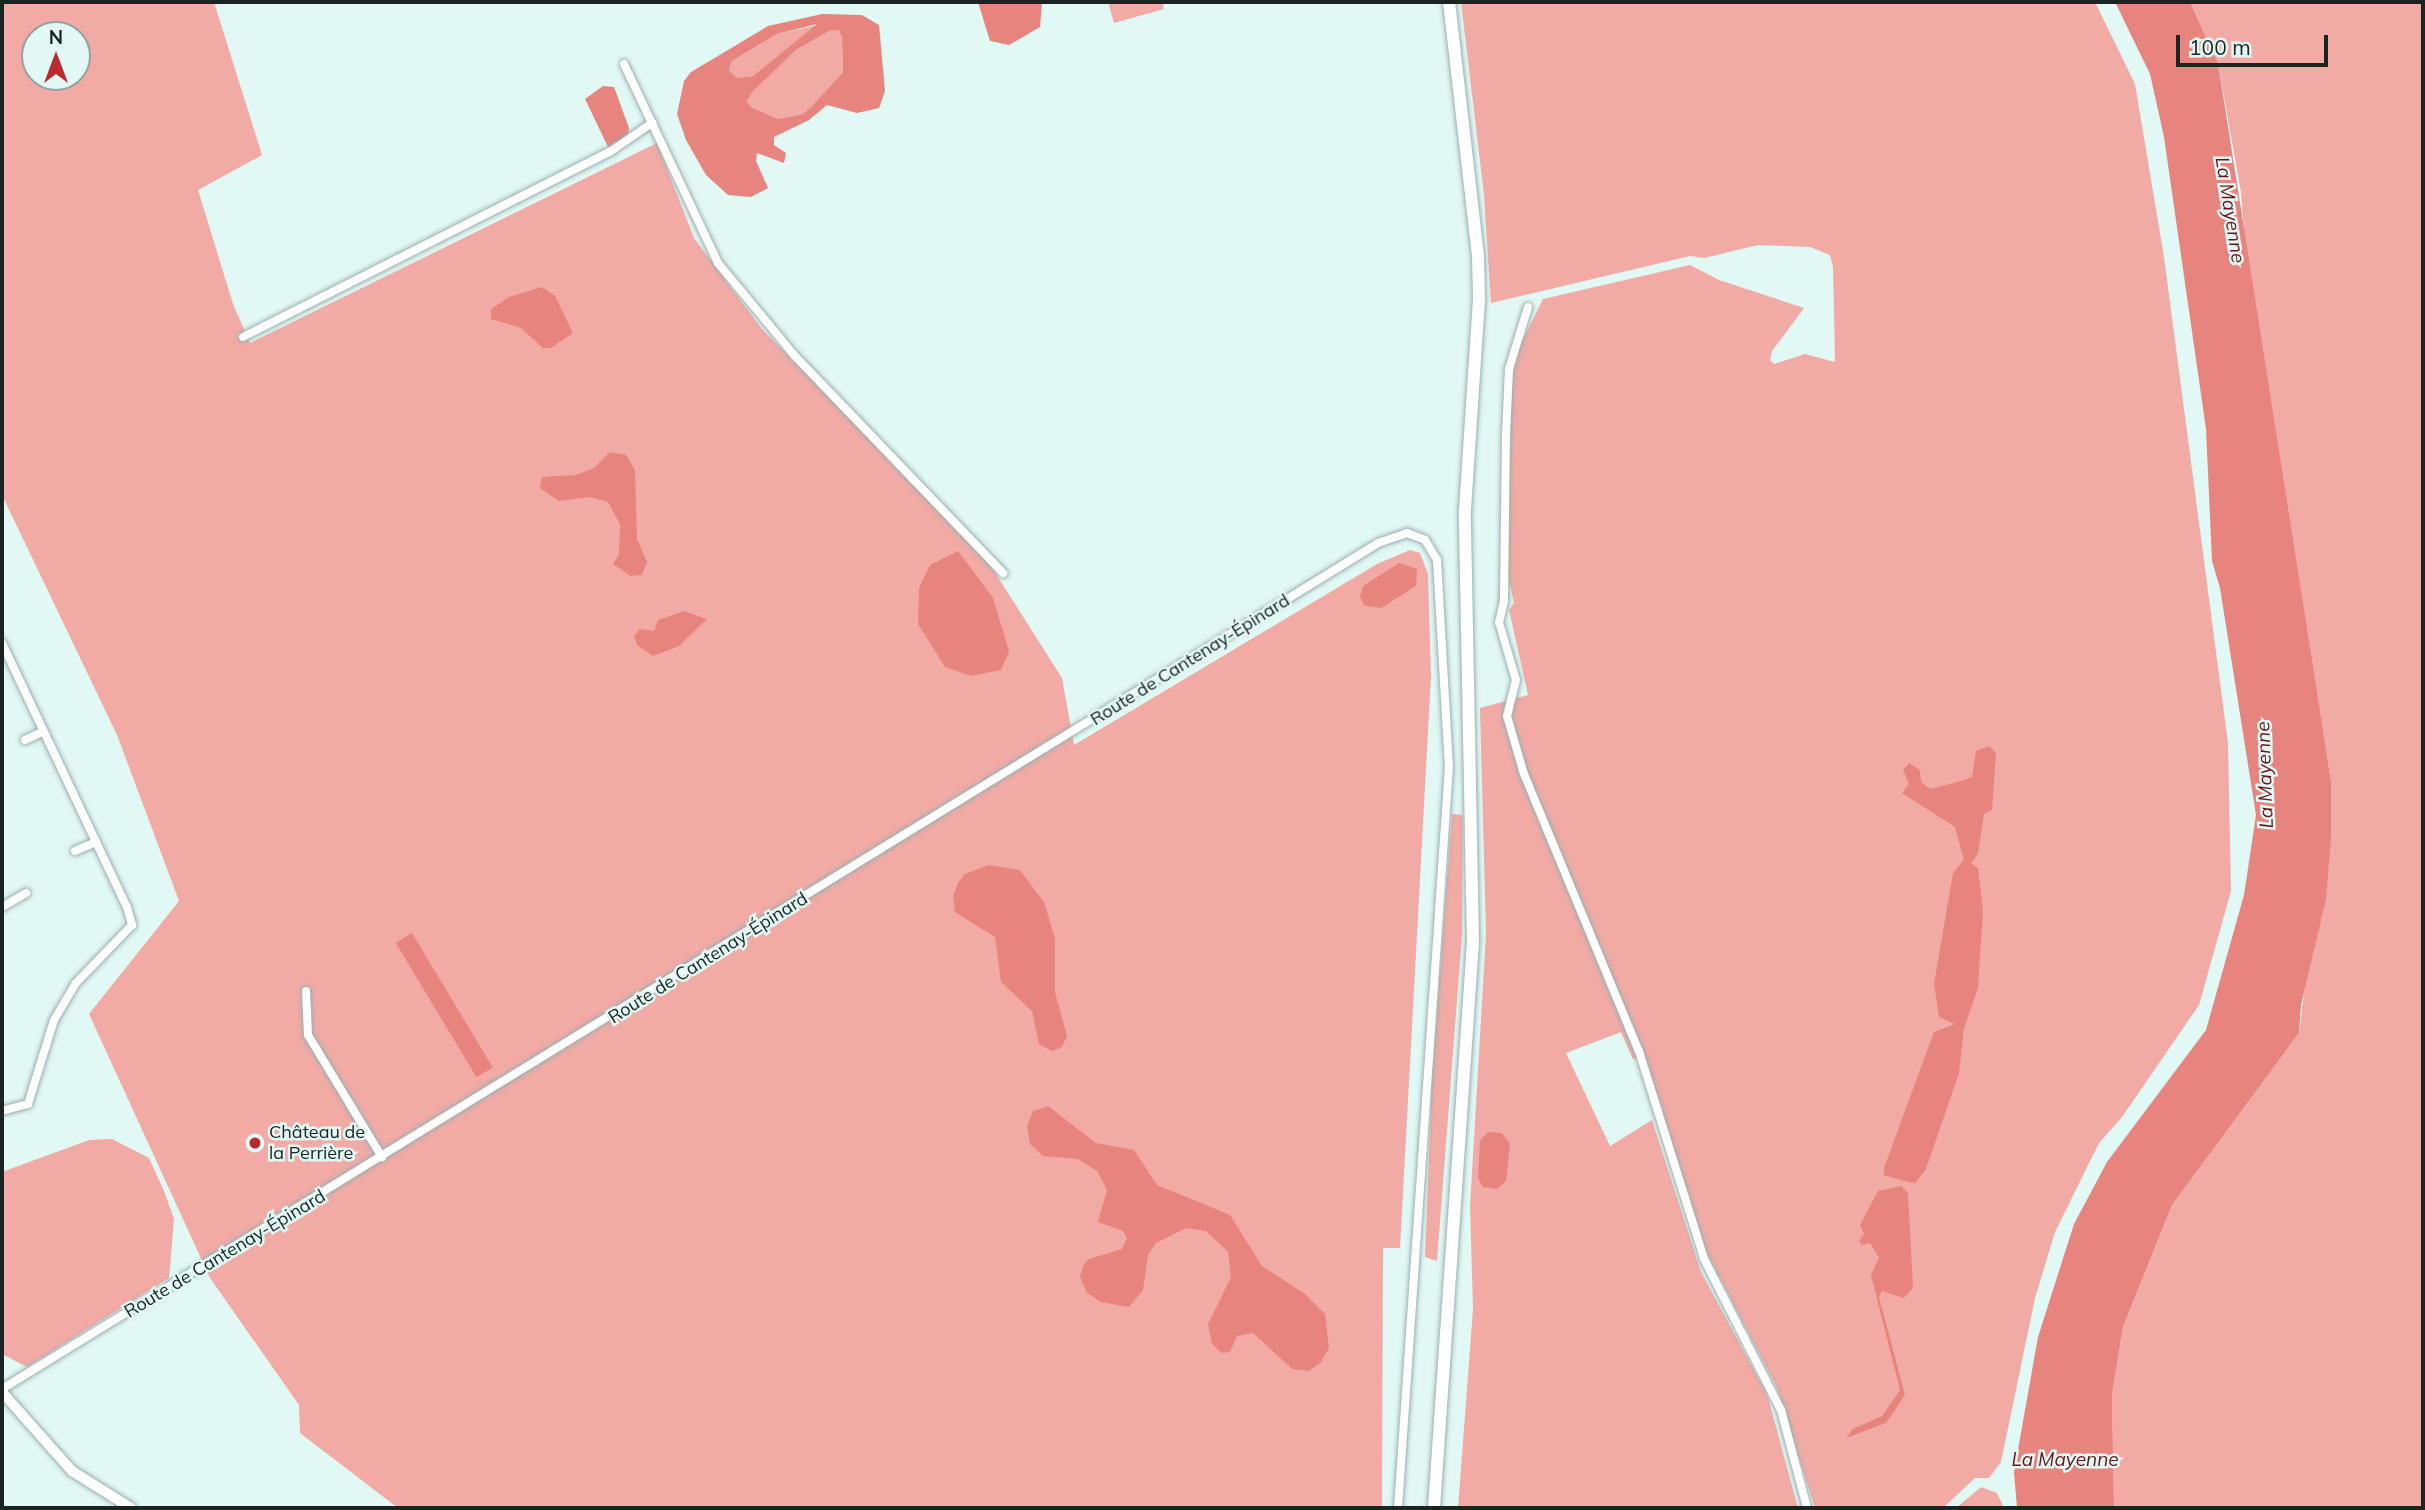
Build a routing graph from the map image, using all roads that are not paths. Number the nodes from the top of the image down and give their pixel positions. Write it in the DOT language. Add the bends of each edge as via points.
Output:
graph roads {
  1 [pos="1449,2"];
  2 [pos="624,64"];
  3 [pos="652,124"];
  4 [pos="1528,307"];
  5 [pos="243,337"];
  6 [pos="1003,573"];
  7 [pos="2,643"];
  8 [pos="43,732"];
  9 [pos="25,740"];
  10 [pos="96,842"];
  11 [pos="75,851"];
  12 [pos="26,893"];
  13 [pos="2,907"];
  14 [pos="306,991"];
  15 [pos="2,1111"];
  16 [pos="382,1157"];
  17 [pos="2,1390"];
  18 [pos="131,1508"];
  19 [pos="1398,1508"];
  20 [pos="1434,1508"];
  21 [pos="1808,1508"];
  1 -- 20 [label="main road" via="1478,256 1465,523 1473,942"];
  2 -- 3 [label="street"];
  3 -- 5 [label="street" via="611,150"];
  3 -- 6 [label="street" via="718,263 795,356"];
  4 -- 21 [label="street" via="1509,369 1504,601 1499,622 1516,680 1507,716 1524,774 1639,1051 1704,1259 1781,1410"];
  7 -- 8 [label="street"];
  8 -- 9 [label="street"];
  8 -- 10 [label="street"];
  10 -- 11 [label="street"];
  10 -- 15 [label="street" via="132,925 76,983 54,1020 28,1104"];
  12 -- 13 [label="street"];
  14 -- 16 [label="street" via="308,1035"];
  16 -- 17 [label="street, Route de Cantenay-Épinard"];
  16 -- 19 [label="street, Route de Cantenay-Épinard" via="1378,543 1415,534 1426,540 1437,560 1449,766"];
  17 -- 18 [label="street" via="54,1454 92,1485"];
}
